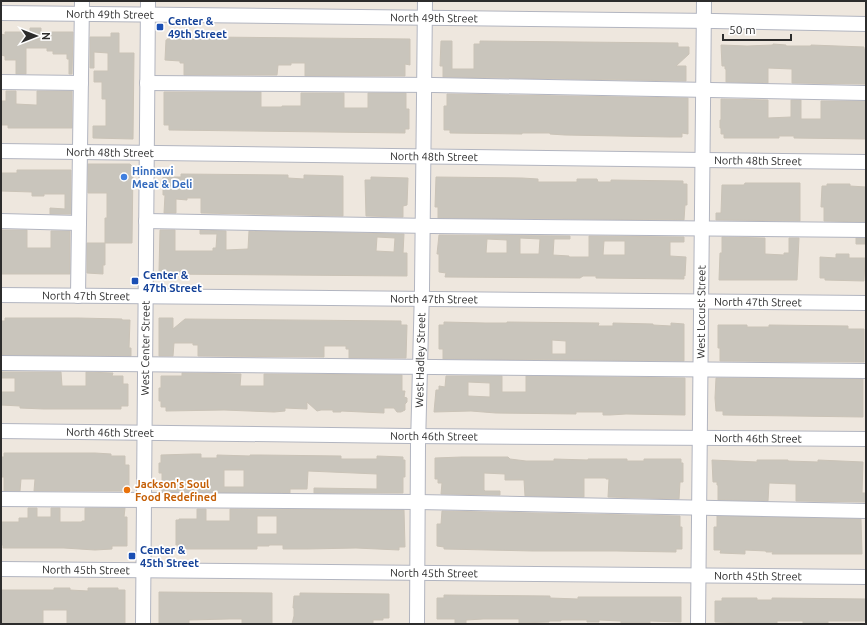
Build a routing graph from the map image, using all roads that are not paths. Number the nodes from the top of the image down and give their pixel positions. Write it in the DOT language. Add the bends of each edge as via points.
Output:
graph roads {
  1 [pos="425,1"];
  2 [pos="704,1"];
  3 [pos="82,7"];
  4 [pos="148,8"];
  5 [pos="1,13"];
  6 [pos="426,18"];
  7 [pos="704,21"];
  8 [pos="866,24"];
  9 [pos="1,82"];
  10 [pos="81,83"];
  11 [pos="148,84"];
  12 [pos="425,86"];
  13 [pos="702,90"];
  14 [pos="866,93"];
  15 [pos="1,151"];
  16 [pos="81,151"];
  17 [pos="147,152"];
  18 [pos="424,156"];
  19 [pos="702,159"];
  20 [pos="866,162"];
  21 [pos="146,221"];
  22 [pos="1,222"];
  23 [pos="79,223"];
  24 [pos="423,225"];
  25 [pos="702,228"];
  26 [pos="866,230"];
  27 [pos="1,295"];
  28 [pos="78,296"];
  29 [pos="146,297"];
  30 [pos="422,300"];
  31 [pos="701,301"];
  32 [pos="866,303"];
  33 [pos="1,363"];
  34 [pos="145,365"];
  35 [pos="419,368"];
  36 [pos="700,369"];
  37 [pos="866,371"];
  38 [pos="1,431"];
  39 [pos="144,433"];
  40 [pos="418,436"];
  41 [pos="700,438"];
  42 [pos="866,439"];
  43 [pos="1,499"];
  44 [pos="144,500"];
  45 [pos="418,502"];
  46 [pos="700,508"];
  47 [pos="866,511"];
  48 [pos="1,569"];
  49 [pos="143,570"];
  50 [pos="418,572"];
  51 [pos="698,575"];
  52 [pos="866,577"];
  53 [pos="142,624"];
  54 [pos="417,624"];
  55 [pos="698,624"];
  1 -- 6 [label="street, West Hadley Street"];
  2 -- 7 [label="street, West Locust Street"];
  3 -- 4 [label="street, North 49th Street"];
  3 -- 5 [label="street, North 49th Street"];
  3 -- 10 [label="street"];
  4 -- 6 [label="street, North 49th Street"];
  4 -- 11 [label="street, West Center Street"];
  6 -- 7 [label="street, North 49th Street"];
  6 -- 12 [label="street, West Hadley Street"];
  7 -- 8 [label="street, North 49th Street"];
  7 -- 13 [label="street, West Locust Street"];
  9 -- 10 [label="street"];
  10 -- 16 [label="street"];
  11 -- 12 [label="street"];
  11 -- 17 [label="street, West Center Street"];
  12 -- 13 [label="street"];
  12 -- 18 [label="street, West Hadley Street"];
  13 -- 14 [label="street"];
  13 -- 19 [label="street, West Locust Street"];
  15 -- 16 [label="street, North 48th Street"];
  16 -- 17 [label="street, North 48th Street"];
  16 -- 23 [label="street"];
  17 -- 18 [label="street, North 48th Street"];
  17 -- 21 [label="street, West Center Street"];
  18 -- 19 [label="street, North 48th Street"];
  18 -- 24 [label="street, West Hadley Street"];
  19 -- 20 [label="street, North 48th Street"];
  19 -- 25 [label="street, West Locust Street"];
  21 -- 24 [label="street"];
  21 -- 29 [label="street, West Center Street"];
  22 -- 23 [label="street"];
  23 -- 28 [label="street"];
  24 -- 25 [label="street"];
  24 -- 30 [label="street, West Hadley Street"];
  25 -- 26 [label="street"];
  25 -- 31 [label="street, West Locust Street"];
  27 -- 28 [label="street, North 47th Street"];
  28 -- 29 [label="street, North 47th Street"];
  29 -- 30 [label="street, North 47th Street"];
  29 -- 34 [label="street, West Center Street"];
  30 -- 31 [label="street, North 47th Street"];
  30 -- 35 [label="street, West Hadley Street"];
  31 -- 32 [label="street, North 47th Street"];
  31 -- 36 [label="street, West Locust Street"];
  33 -- 34 [label="street"];
  34 -- 35 [label="street"];
  34 -- 39 [label="street, West Center Street"];
  35 -- 36 [label="street"];
  35 -- 40 [label="street, West Hadley Street"];
  36 -- 37 [label="street"];
  36 -- 41 [label="street, West Locust Street"];
  38 -- 39 [label="street, North 46th Street"];
  39 -- 40 [label="street, North 46th Street"];
  39 -- 44 [label="street, West Center Street"];
  40 -- 41 [label="street, North 46th Street"];
  40 -- 45 [label="street, West Hadley Street"];
  41 -- 42 [label="street, North 46th Street"];
  41 -- 46 [label="street, West Locust Street"];
  43 -- 44 [label="street"];
  44 -- 45 [label="street"];
  44 -- 49 [label="street, West Center Street"];
  45 -- 46 [label="street"];
  45 -- 50 [label="street, West Hadley Street"];
  46 -- 47 [label="street"];
  46 -- 51 [label="street, West Locust Street"];
  48 -- 49 [label="street, North 45th Street"];
  49 -- 50 [label="street, North 45th Street"];
  49 -- 53 [label="street, West Center Street"];
  50 -- 51 [label="street, North 45th Street"];
  50 -- 54 [label="street, West Hadley Street"];
  51 -- 52 [label="street, North 45th Street"];
  51 -- 55 [label="street, West Locust Street"];
}
